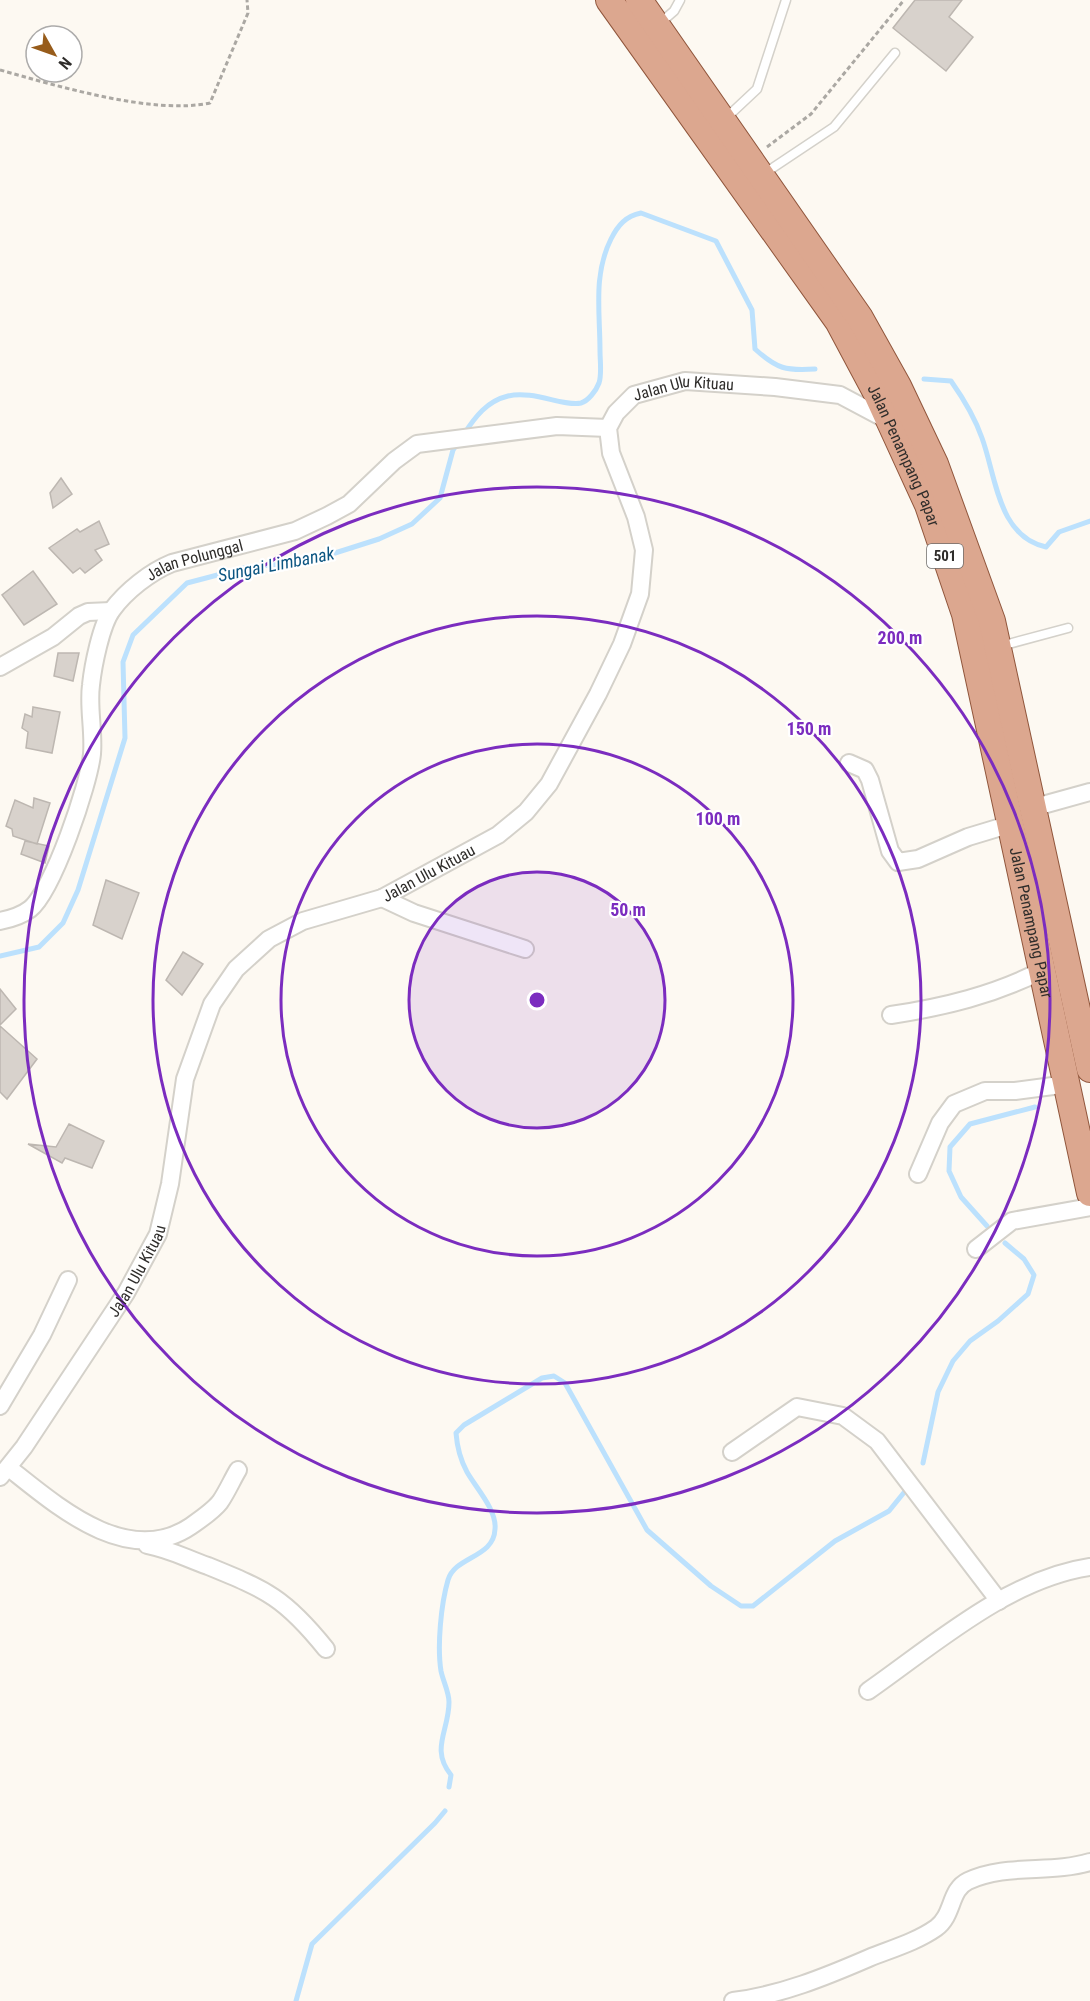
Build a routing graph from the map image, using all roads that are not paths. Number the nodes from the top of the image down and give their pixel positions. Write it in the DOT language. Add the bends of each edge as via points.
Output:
graph roads {
  1 [pos="609,0"];
  2 [pos="639,0"];
  3 [pos="680,0"];
  4 [pos="786,0"];
  5 [pos="657,26"];
  6 [pos="895,53"];
  7 [pos="724,119"];
  8 [pos="757,167"];
  9 [pos="862,366"];
  10 [pos="840,395"];
  11 [pos="890,422"];
  12 [pos="608,428"];
  13 [pos="111,611"];
  14 [pos="1068,628"];
  15 [pos="998,647"];
  16 [pos="6,665"];
  17 [pos="849,763"];
  18 [pos="1090,792"];
  19 [pos="1032,808"];
  20 [pos="1011,824"];
  21 [pos="382,898"];
  22 [pos="0,921"];
  23 [pos="525,949"];
  24 [pos="1042,970"];
  25 [pos="891,1015"];
  26 [pos="1090,1069"];
  27 [pos="1068,1084"];
  28 [pos="918,1174"];
  29 [pos="1089,1180"];
  30 [pos="1090,1207"];
  31 [pos="976,1249"];
  32 [pos="69,1280"];
  33 [pos="0,1406"];
  34 [pos="732,1452"];
  35 [pos="238,1470"];
  36 [pos="3,1472"];
  37 [pos="122,1539"];
  38 [pos="1090,1566"];
  39 [pos="999,1601"];
  40 [pos="326,1649"];
  41 [pos="868,1691"];
  42 [pos="1090,1862"];
  43 [pos="734,2001"];
  1 -- 9 [label="main road, Jalan Penampang Papar / 501" via="838,321"];
  2 -- 5 [label="main road, Jalan Penampang Papar / 501"];
  3 -- 5 [label="lane"];
  4 -- 7 [label="lane" via="757,89"];
  5 -- 7 [label="main road, Jalan Penampang Papar / 501"];
  6 -- 8 [label="lane" via="834,127"];
  7 -- 8 [label="main road, Jalan Penampang Papar / 501"];
  8 -- 15 [label="main road, Jalan Penampang Papar / 501" via="860,318 898,386 954,512"];
  9 -- 10 [label="street" via="859,384"];
  9 -- 11 [label="main road, Jalan Penampang Papar / 501"];
  10 -- 11 [label="street"];
  10 -- 12 [label="street, Jalan Ulu Kituau" via="685,381 634,395 623,404"];
  11 -- 20 [label="main road, Jalan Penampang Papar / 501" via="928,505 965,614"];
  12 -- 13 [label="street, Jalan Polunggal" via="557,426 417,444 349,504 295,531 158,569"];
  12 -- 21 [label="street, Jalan Ulu Kituau" via="611,453 636,517 644,550 640,594 598,694 549,784 526,812 498,835"];
  13 -- 16 [label="street" via="79,616"];
  13 -- 22 [label="street, Jalan Polunggal" via="90,686 92,755 74,818 43,894 30,909"];
  14 -- 15 [label="lane"];
  15 -- 19 [label="main road, Jalan Penampang Papar / 501"];
  17 -- 20 [label="street" via="865,770 870,780 890,851 898,862 918,859"];
  18 -- 19 [label="street"];
  19 -- 26 [label="main road, Jalan Penampang Papar / 501"];
  20 -- 24 [label="main road, Jalan Penampang Papar / 501"];
  21 -- 23 [label="street" via="414,913"];
  21 -- 36 [label="street, Jalan Ulu Kituau" via="303,921 269,939 236,969 212,1004 184,1079 170,1184 158,1234 126,1293"];
  24 -- 25 [label="street" via="954,1005"];
  24 -- 27 [label="main road, Jalan Penampang Papar / 501"];
  27 -- 28 [label="street" via="985,1091 954,1104 940,1123"];
  27 -- 29 [label="main road, Jalan Penampang Papar / 501"];
  30 -- 31 [label="street" via="1012,1221"];
  32 -- 33 [label="street"];
  34 -- 39 [label="street" via="797,1407 843,1416 877,1441"];
  35 -- 37 [label="street" via="219,1503 180,1534 159,1540"];
  36 -- 37 [label="street" via="86,1524"];
  37 -- 40 [label="street" via="176,1551 274,1595 299,1616"];
  38 -- 39 [label="street" via="1034,1582"];
  39 -- 41 [label="street"];
  42 -- 43 [label="street" via="986,1875 966,1882 954,1894 951,1911 938,1927 916,1940 783,1991"];
}
